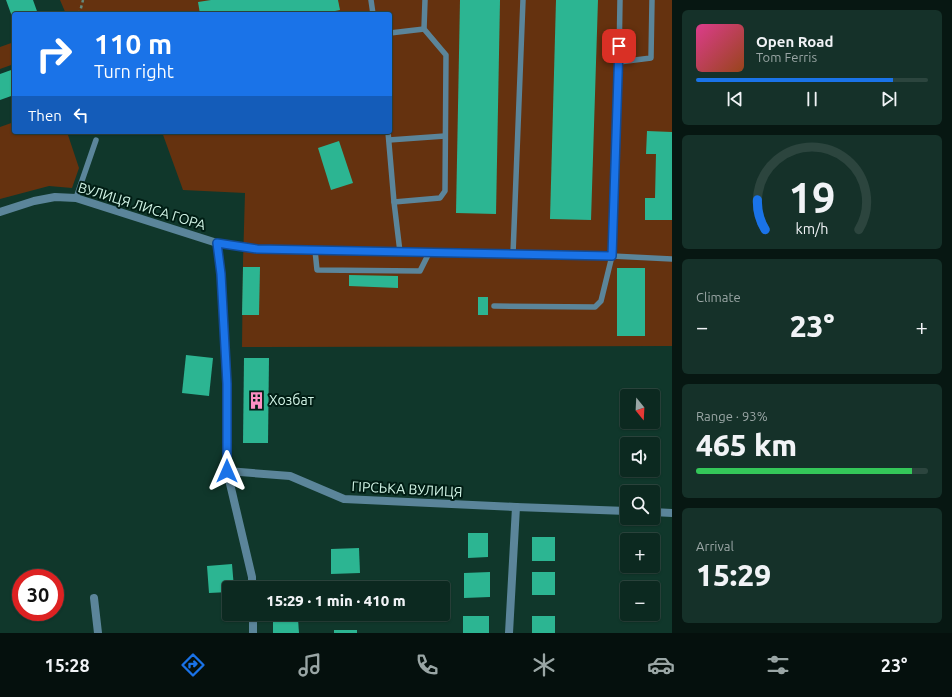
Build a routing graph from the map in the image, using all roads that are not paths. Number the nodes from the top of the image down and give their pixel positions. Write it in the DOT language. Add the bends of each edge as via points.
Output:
graph roads {
  1 [pos="371,0"];
  2 [pos="425,0"];
  3 [pos="523,0"];
  4 [pos="620,0"];
  5 [pos="652,0"];
  6 [pos="373,12"];
  7 [pos="424,29"];
  8 [pos="392,33"];
  9 [pos="619,62"];
  10 [pos="388,134"];
  11 [pos="445,136"];
  12 [pos="96,140"];
  13 [pos="389,140"];
  14 [pos="76,198"];
  15 [pos="394,202"];
  16 [pos="0,212"];
  17 [pos="217,243"];
  18 [pos="315,250"];
  19 [pos="400,252"];
  20 [pos="429,253"];
  21 [pos="514,254"];
  22 [pos="612,256"];
  23 [pos="672,260"];
  24 [pos="494,306"];
  25 [pos="227,471"];
  26 [pos="516,508"];
  27 [pos="620,511"];
  28 [pos="660,512"];
  29 [pos="672,513"];
  30 [pos="252,581"];
  31 [pos="94,598"];
  32 [pos="253,621"];
  33 [pos="98,633"];
  34 [pos="253,633"];
  35 [pos="509,633"];
  1 -- 6 [label="lane"];
  2 -- 7 [label="lane"];
  3 -- 21 [label="lane"];
  4 -- 9 [label="lane"];
  5 -- 9 [label="lane" via="651,58"];
  7 -- 8 [label="lane"];
  7 -- 11 [label="lane" via="446,55"];
  9 -- 22 [label="lane"];
  10 -- 13 [label="lane"];
  11 -- 13 [label="lane"];
  11 -- 15 [label="lane" via="445,191 440,198"];
  12 -- 14 [label="lane"];
  13 -- 15 [label="lane"];
  14 -- 16 [label="street, ВУЛИЦЯ ЛИСА ГОРА" via="55,197"];
  14 -- 17 [label="street, ВУЛИЦЯ ЛИСА ГОРА"];
  15 -- 19 [label="lane"];
  17 -- 18 [label="lane" via="257,249"];
  17 -- 25 [label="street, ВУЛИЦЯ ЛИСА ГОРА" via="227,384"];
  18 -- 19 [label="lane"];
  18 -- 20 [label="lane" via="317,270 420,271"];
  19 -- 20 [label="lane"];
  20 -- 21 [label="lane"];
  21 -- 22 [label="lane"];
  22 -- 23 [label="lane"];
  22 -- 24 [label="lane" via="601,301 595,307"];
  25 -- 26 [label="street, ГІРСЬКА ВУЛИЦЯ" via="290,476 344,499"];
  25 -- 30 [label="street"];
  26 -- 27 [label="street, ГІРСЬКА ВУЛИЦЯ"];
  26 -- 35 [label="street"];
  28 -- 29 [label="street"];
  31 -- 33 [label="street"];
  32 -- 34 [label="street"];
}
